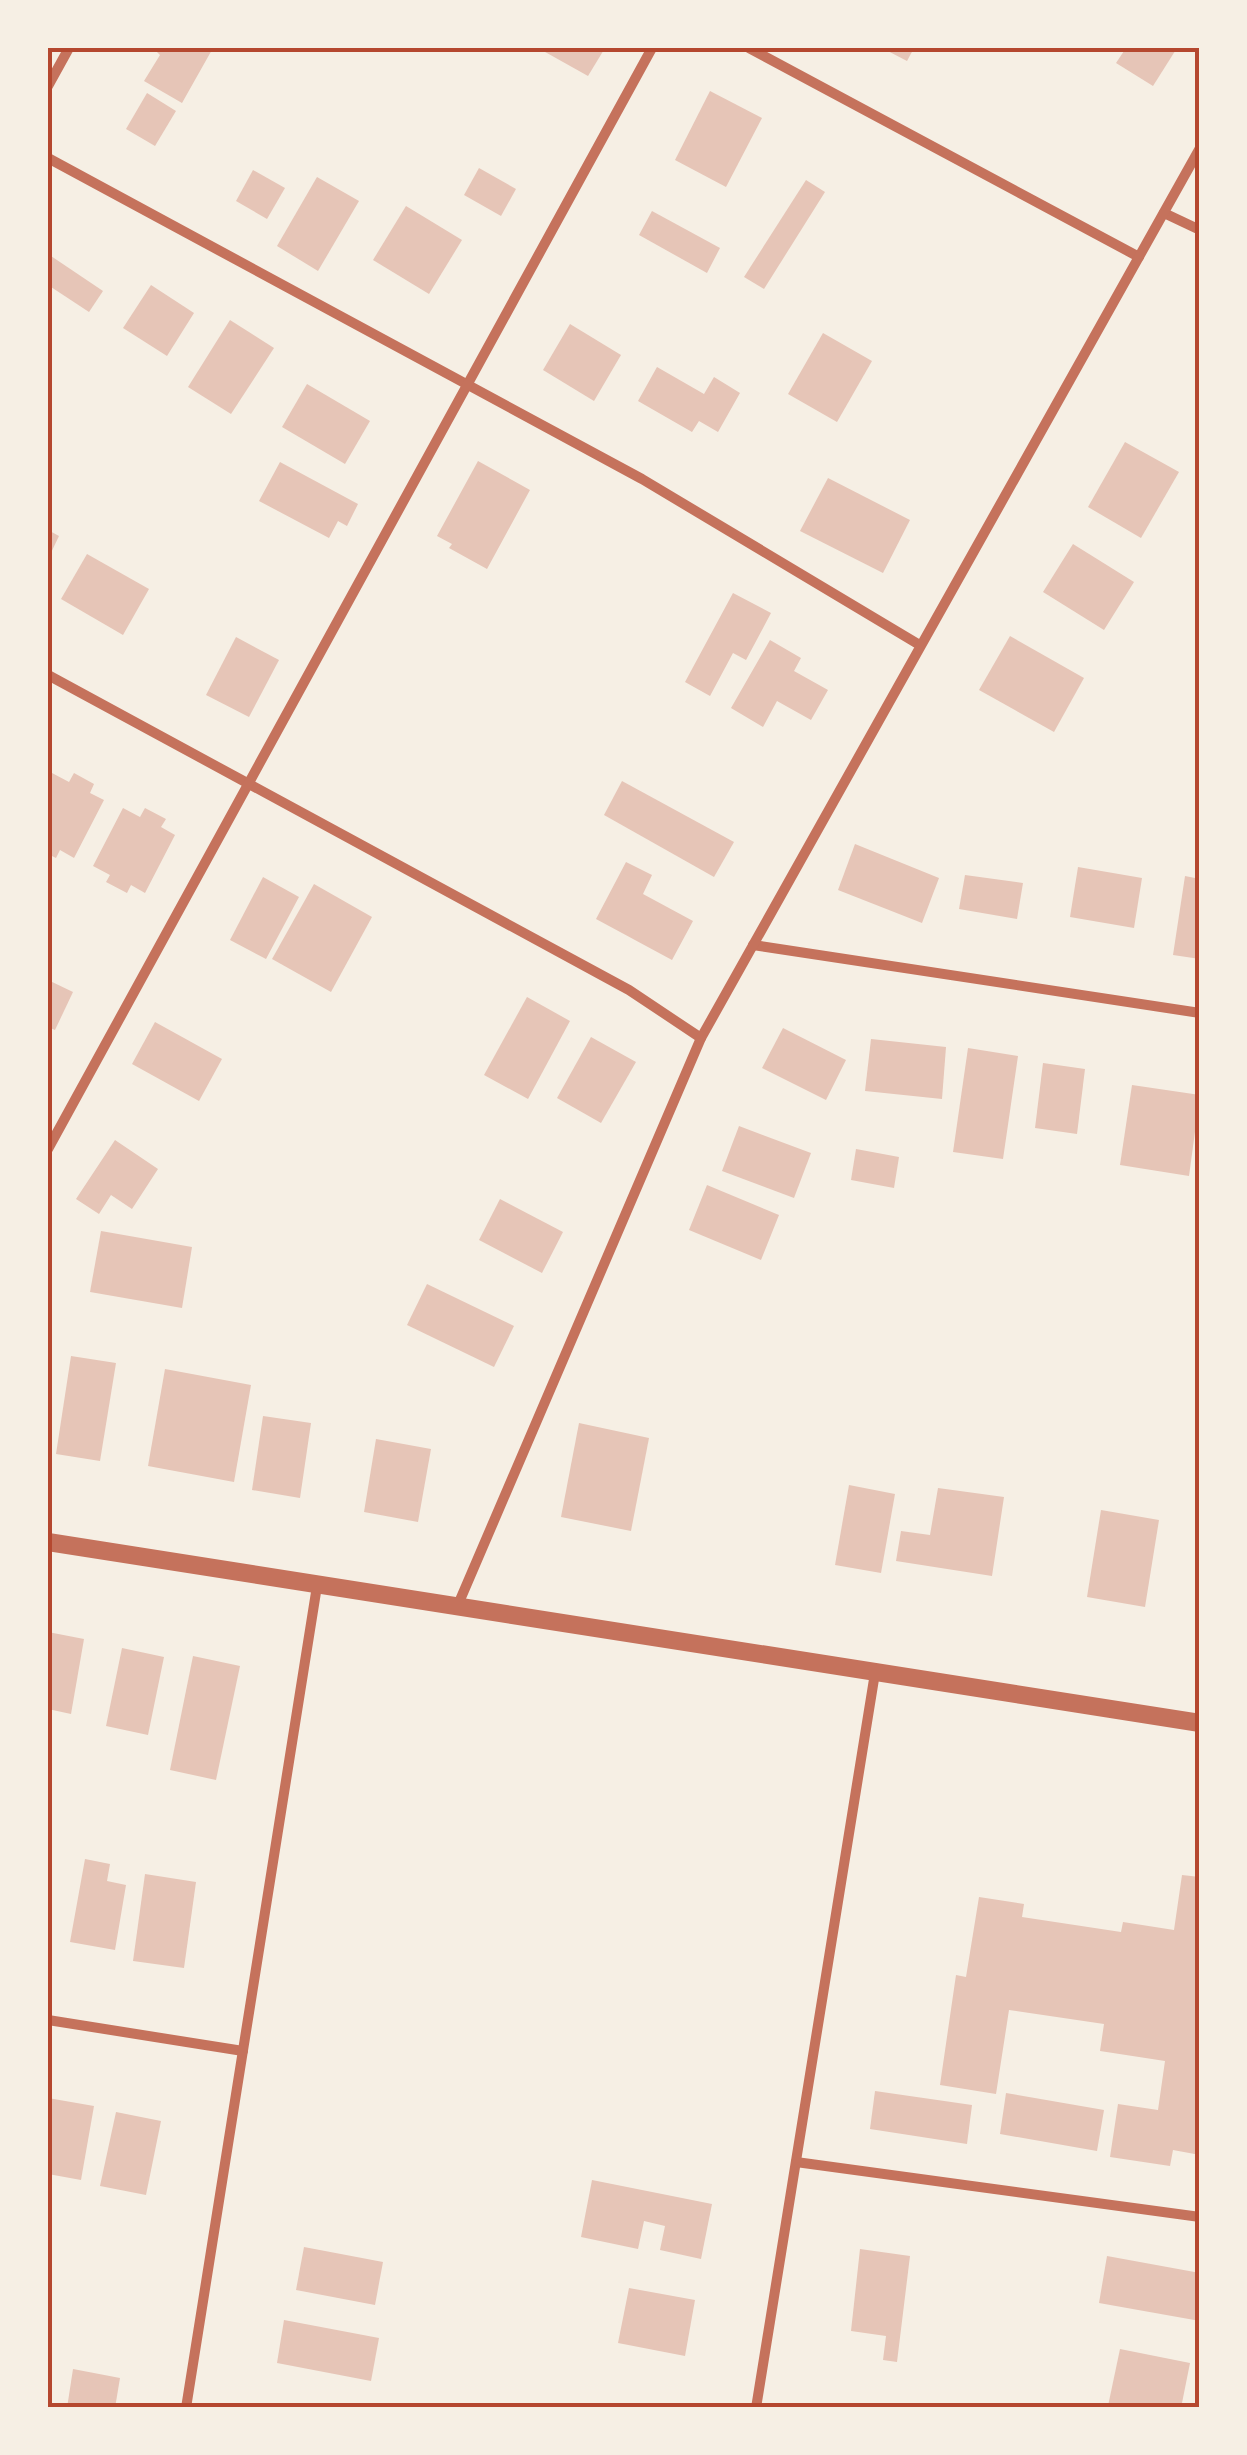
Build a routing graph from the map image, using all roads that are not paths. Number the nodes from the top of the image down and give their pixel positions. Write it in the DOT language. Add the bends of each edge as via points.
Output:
graph roads {
  1 [pos="69,48"];
  2 [pos="652,48"];
  3 [pos="749,48"];
  4 [pos="48,86"];
  5 [pos="1200,148"];
  6 [pos="48,158"];
  7 [pos="1164,213"];
  8 [pos="1200,230"];
  9 [pos="1139,257"];
  10 [pos="467,385"];
  11 [pos="918,644"];
  12 [pos="48,675"];
  13 [pos="246,784"];
  14 [pos="752,944"];
  15 [pos="1200,1013"];
  16 [pos="701,1038"];
  17 [pos="48,1149"];
  18 [pos="48,1542"];
  19 [pos="317,1586"];
  20 [pos="457,1608"];
  21 [pos="876,1673"];
  22 [pos="1200,1723"];
  23 [pos="48,2020"];
  24 [pos="242,2051"];
  25 [pos="796,2162"];
  26 [pos="1200,2216"];
  27 [pos="186,2408"];
  28 [pos="756,2408"];
  1 -- 4 [label="street"];
  2 -- 10 [label="street"];
  3 -- 9 [label="street"];
  5 -- 7 [label="street"];
  6 -- 10 [label="street"];
  7 -- 8 [label="street"];
  7 -- 9 [label="street"];
  9 -- 11 [label="street"];
  10 -- 11 [label="street" via="642,479"];
  10 -- 13 [label="street"];
  11 -- 14 [label="street"];
  12 -- 13 [label="street"];
  13 -- 16 [label="street" via="629,990"];
  13 -- 17 [label="street"];
  14 -- 15 [label="street"];
  14 -- 16 [label="street"];
  16 -- 20 [label="street"];
  18 -- 19 [label="street"];
  19 -- 20 [label="street"];
  19 -- 24 [label="street"];
  20 -- 21 [label="street"];
  21 -- 22 [label="street"];
  21 -- 25 [label="street"];
  23 -- 24 [label="street"];
  24 -- 27 [label="street"];
  25 -- 26 [label="street"];
  25 -- 28 [label="street"];
}
